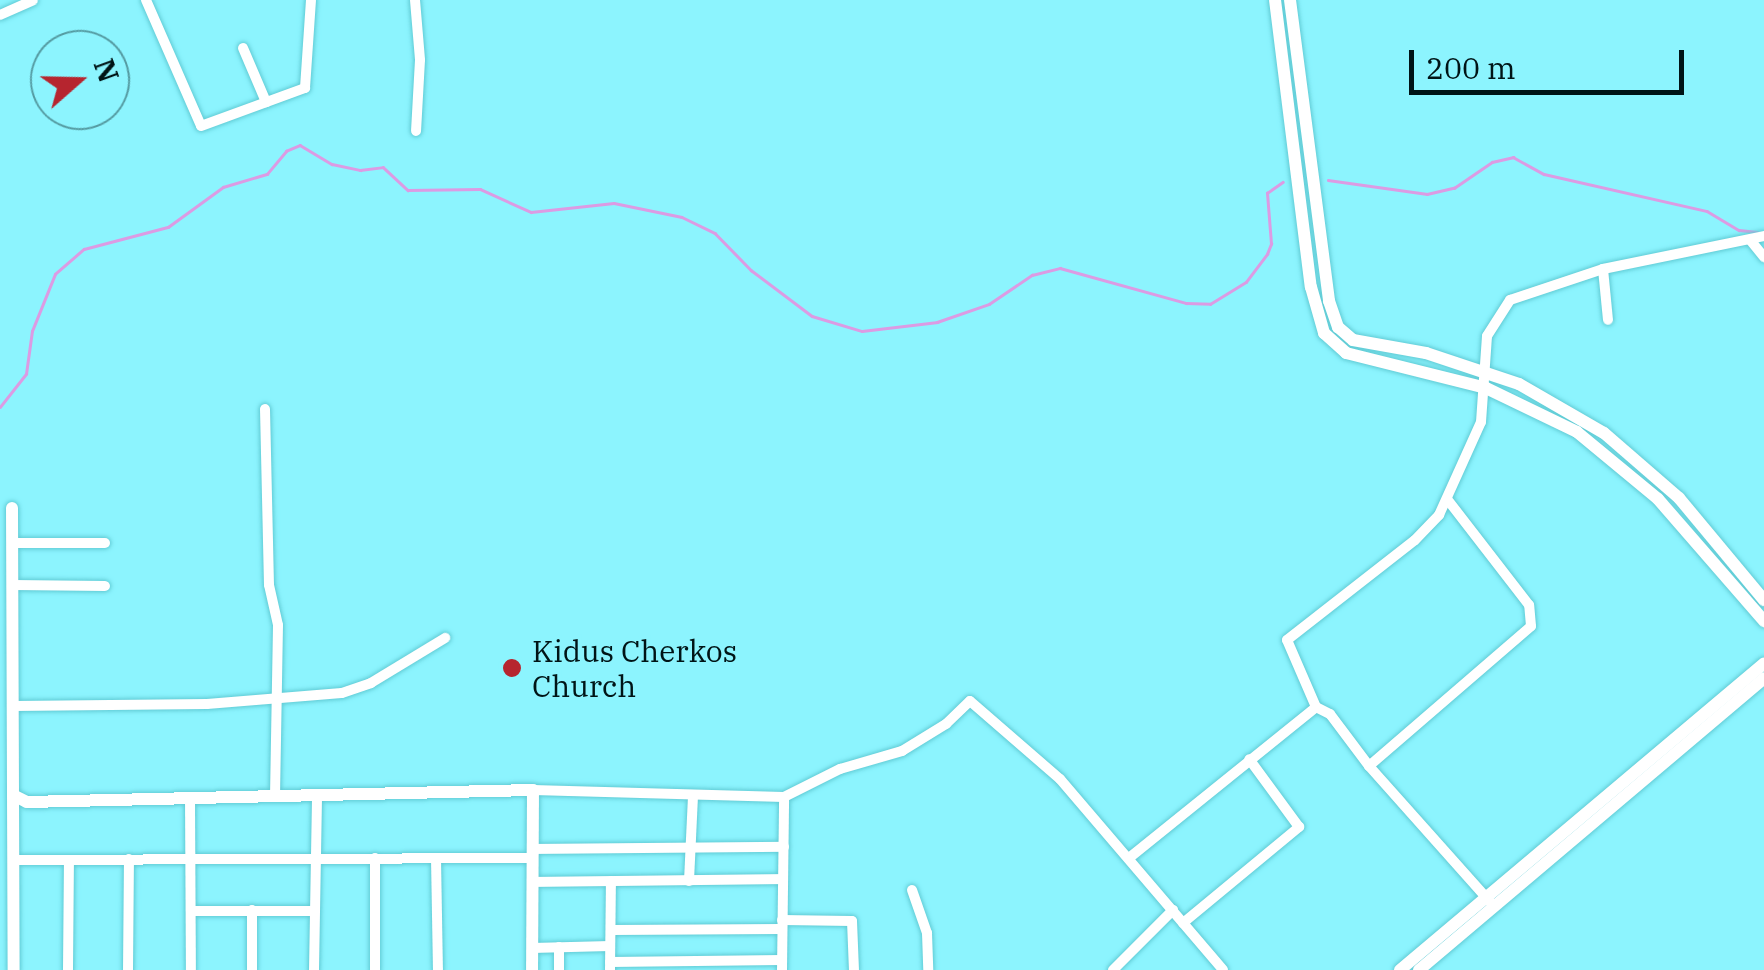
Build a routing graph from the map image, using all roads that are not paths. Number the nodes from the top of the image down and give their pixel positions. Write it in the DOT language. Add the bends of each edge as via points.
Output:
graph roads {
  1 [pos="33,0"];
  2 [pos="146,0"];
  3 [pos="311,0"];
  4 [pos="416,0"];
  5 [pos="1275,0"];
  6 [pos="1290,0"];
  7 [pos="0,16"];
  8 [pos="242,48"];
  9 [pos="266,102"];
  10 [pos="416,131"];
  11 [pos="1764,236"];
  12 [pos="1751,241"];
  13 [pos="1764,257"];
  14 [pos="1604,270"];
  15 [pos="1608,320"];
  16 [pos="1486,372"];
  17 [pos="1486,388"];
  18 [pos="265,408"];
  19 [pos="1446,499"];
  20 [pos="12,508"];
  21 [pos="12,543"];
  22 [pos="105,543"];
  23 [pos="12,585"];
  24 [pos="105,586"];
  25 [pos="1764,600"];
  26 [pos="1764,621"];
  27 [pos="445,638"];
  28 [pos="1764,663"];
  29 [pos="1764,678"];
  30 [pos="276,700"];
  31 [pos="1727,705"];
  32 [pos="14,706"];
  33 [pos="1316,708"];
  34 [pos="1249,759"];
  35 [pos="1369,766"];
  36 [pos="533,790"];
  37 [pos="317,795"];
  38 [pos="693,795"];
  39 [pos="15,796"];
  40 [pos="0,797"];
  41 [pos="275,797"];
  42 [pos="190,798"];
  43 [pos="784,798"];
  44 [pos="691,847"];
  45 [pos="784,847"];
  46 [pos="533,854"];
  47 [pos="315,858"];
  48 [pos="375,858"];
  49 [pos="436,858"];
  50 [pos="1128,858"];
  51 [pos="129,859"];
  52 [pos="190,859"];
  53 [pos="14,860"];
  54 [pos="69,860"];
  55 [pos="783,879"];
  56 [pos="612,880"];
  57 [pos="688,881"];
  58 [pos="532,882"];
  59 [pos="912,890"];
  60 [pos="7,896"];
  61 [pos="1491,904"];
  62 [pos="252,910"];
  63 [pos="314,910"];
  64 [pos="1173,910"];
  65 [pos="190,911"];
  66 [pos="1184,922"];
  67 [pos="782,924"];
  68 [pos="611,930"];
  69 [pos="7,944"];
  70 [pos="610,946"];
  71 [pos="559,947"];
  72 [pos="532,948"];
  73 [pos="1421,964"];
  74 [pos="782,965"];
  75 [pos="610,966"];
  76 [pos="662,966"];
  77 [pos="14,970"];
  78 [pos="68,970"];
  79 [pos="128,970"];
  80 [pos="191,970"];
  81 [pos="252,970"];
  82 [pos="314,970"];
  83 [pos="375,970"];
  84 [pos="438,970"];
  85 [pos="532,970"];
  86 [pos="560,970"];
  87 [pos="854,970"];
  88 [pos="928,970"];
  89 [pos="1113,970"];
  90 [pos="1223,970"];
  91 [pos="1400,970"];
  1 -- 7 [label="street"];
  2 -- 9 [label="street" via="199,126"];
  3 -- 9 [label="street" via="305,88"];
  4 -- 10 [label="street"];
  5 -- 17 [label="street" via="1310,288 1324,333 1346,353"];
  6 -- 16 [label="street" via="1329,301 1338,327 1364,343"];
  8 -- 9 [label="street"];
  11 -- 12 [label="street"];
  12 -- 13 [label="street"];
  12 -- 14 [label="street"];
  14 -- 15 [label="street"];
  14 -- 16 [label="street" via="1510,300 1488,336"];
  16 -- 17 [label="street"];
  16 -- 25 [label="street" via="1556,403 1649,470"];
  17 -- 19 [label="street" via="1472,447"];
  17 -- 26 [label="street" via="1577,432 1632,474"];
  18 -- 30 [label="street"];
  19 -- 33 [label="street" via="1415,540 1290,635 1288,650"];
  19 -- 35 [label="street" via="1528,605 1531,626"];
  20 -- 21 [label="street"];
  21 -- 22 [label="street"];
  21 -- 23 [label="street"];
  23 -- 24 [label="street"];
  23 -- 32 [label="street"];
  27 -- 30 [label="street" via="342,694"];
  28 -- 31 [label="street"];
  29 -- 31 [label="street"];
  30 -- 32 [label="street"];
  30 -- 41 [label="street"];
  31 -- 61 [label="street"];
  32 -- 39 [label="street"];
  33 -- 34 [label="street"];
  33 -- 35 [label="street" via="1330,714"];
  34 -- 50 [label="street"];
  34 -- 66 [label="street" via="1299,827"];
  35 -- 61 [label="street"];
  36 -- 37 [label="street"];
  36 -- 38 [label="street"];
  36 -- 46 [label="street"];
  37 -- 41 [label="street"];
  37 -- 47 [label="street"];
  38 -- 43 [label="street"];
  38 -- 44 [label="street"];
  39 -- 40 [label="street"];
  39 -- 42 [label="street" via="27,802"];
  39 -- 53 [label="street"];
  41 -- 42 [label="street"];
  42 -- 52 [label="street"];
  43 -- 45 [label="street"];
  43 -- 50 [label="street" via="840,769 902,751 970,701 1060,779"];
  44 -- 45 [label="street"];
  44 -- 46 [label="street"];
  44 -- 57 [label="street"];
  45 -- 55 [label="street"];
  46 -- 49 [label="street"];
  46 -- 58 [label="street"];
  47 -- 48 [label="street"];
  47 -- 52 [label="street"];
  47 -- 63 [label="street"];
  48 -- 49 [label="street"];
  48 -- 83 [label="street"];
  49 -- 84 [label="street"];
  50 -- 64 [label="street"];
  51 -- 52 [label="street"];
  51 -- 54 [label="street"];
  51 -- 79 [label="street"];
  52 -- 65 [label="street"];
  53 -- 54 [label="street"];
  53 -- 60 [label="street"];
  54 -- 78 [label="street"];
  55 -- 57 [label="street"];
  55 -- 67 [label="street"];
  56 -- 57 [label="street"];
  56 -- 58 [label="street"];
  56 -- 68 [label="street"];
  58 -- 72 [label="street"];
  59 -- 88 [label="street" via="927,933"];
  60 -- 69 [label="street"];
  61 -- 73 [label="street"];
  62 -- 63 [label="street"];
  62 -- 65 [label="street"];
  62 -- 81 [label="street"];
  63 -- 82 [label="street"];
  64 -- 66 [label="street"];
  64 -- 89 [label="street"];
  65 -- 80 [label="street"];
  66 -- 90 [label="street"];
  67 -- 68 [label="street"];
  67 -- 74 [label="street"];
  67 -- 87 [label="street" via="850,920"];
  68 -- 70 [label="street"];
  69 -- 77 [label="street"];
  70 -- 71 [label="street"];
  70 -- 75 [label="street"];
  71 -- 72 [label="street"];
  71 -- 86 [label="street"];
  72 -- 85 [label="street"];
  73 -- 91 [label="street"];
  74 -- 76 [label="street"];
  75 -- 76 [label="street"];
}
